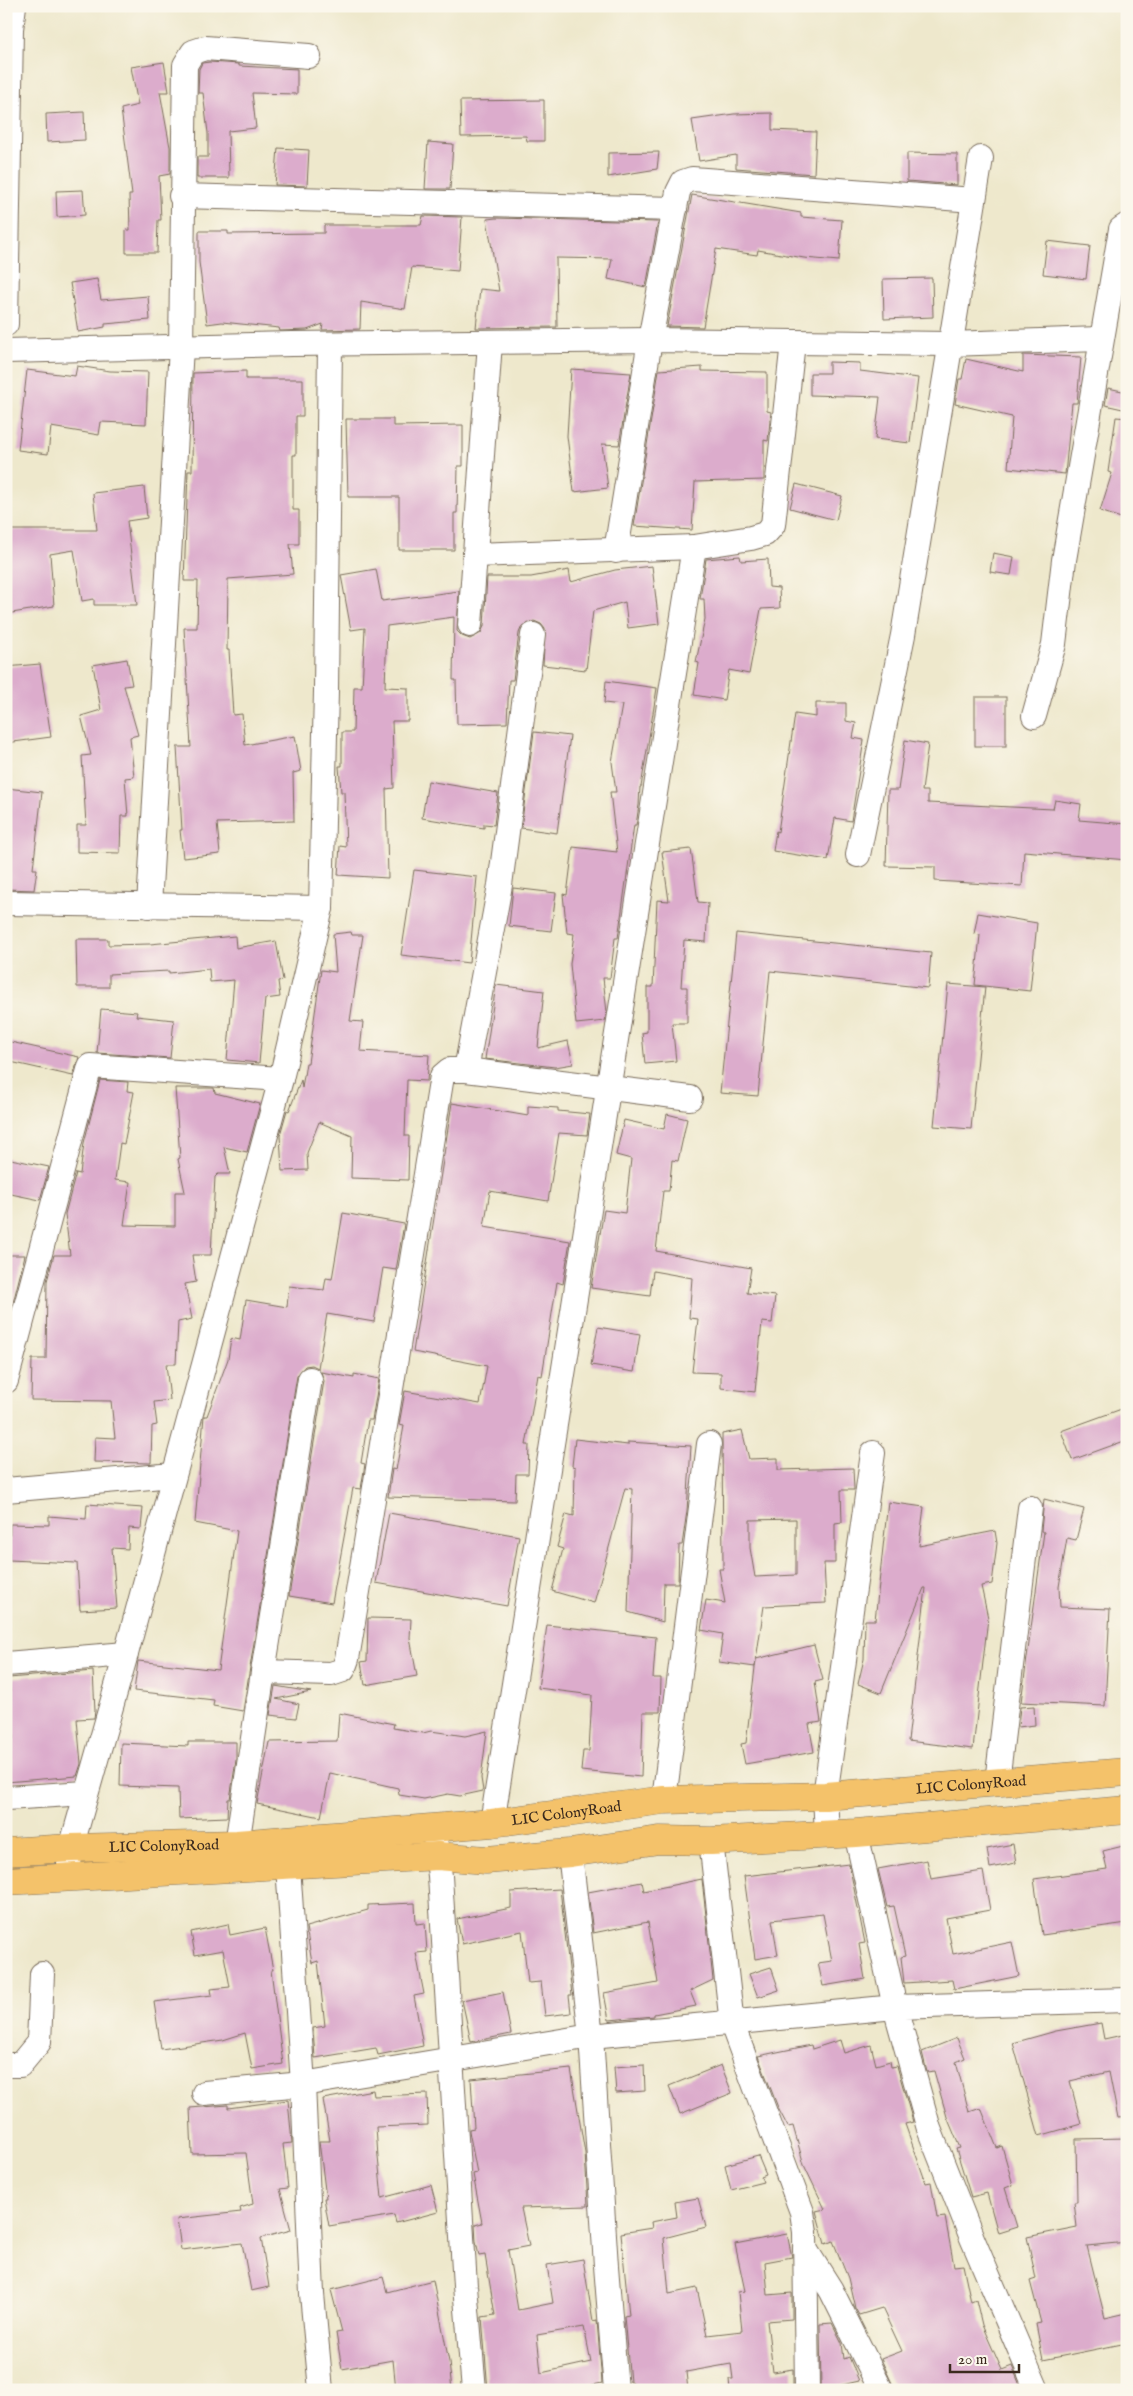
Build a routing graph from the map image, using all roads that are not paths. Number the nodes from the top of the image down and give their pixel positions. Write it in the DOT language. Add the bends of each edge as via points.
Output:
graph roads {
  1 [pos="10,21"];
  2 [pos="309,56"];
  3 [pos="981,158"];
  4 [pos="182,196"];
  5 [pos="974,200"];
  6 [pos="675,209"];
  7 [pos="1127,225"];
  8 [pos="6,324"];
  9 [pos="1100,339"];
  10 [pos="650,340"];
  11 [pos="490,342"];
  12 [pos="793,342"];
  13 [pos="330,344"];
  14 [pos="950,344"];
  15 [pos="181,346"];
  16 [pos="6,351"];
  17 [pos="694,547"];
  18 [pos="616,550"];
  19 [pos="475,555"];
  20 [pos="470,625"];
  21 [pos="532,635"];
  22 [pos="1034,716"];
  23 [pos="858,855"];
  24 [pos="6,903"];
  25 [pos="149,906"];
  26 [pos="321,908"];
  27 [pos="466,1070"];
  28 [pos="281,1079"];
  29 [pos="610,1088"];
  30 [pos="690,1098"];
  31 [pos="310,1379"];
  32 [pos="6,1381"];
  33 [pos="709,1444"];
  34 [pos="873,1453"];
  35 [pos="173,1475"];
  36 [pos="6,1490"];
  37 [pos="1030,1508"];
  38 [pos="126,1654"];
  39 [pos="6,1664"];
  40 [pos="263,1672"];
  41 [pos="1127,1772"];
  42 [pos="996,1782"];
  43 [pos="86,1793"];
  44 [pos="825,1796"];
  45 [pos="6,1798"];
  46 [pos="664,1800"];
  47 [pos="1127,1810"];
  48 [pos="492,1823"];
  49 [pos="433,1829"];
  50 [pos="856,1833"];
  51 [pos="828,1834"];
  52 [pos="711,1841"];
  53 [pos="237,1844"];
  54 [pos="71,1848"];
  55 [pos="6,1852"];
  56 [pos="570,1853"];
  57 [pos="438,1856"];
  58 [pos="288,1866"];
  59 [pos="68,1877"];
  60 [pos="6,1881"];
  61 [pos="42,1974"];
  62 [pos="1127,2000"];
  63 [pos="894,2007"];
  64 [pos="732,2024"];
  65 [pos="591,2036"];
  66 [pos="451,2060"];
  67 [pos="6,2065"];
  68 [pos="303,2084"];
  69 [pos="204,2093"];
  70 [pos="805,2249"];
  71 [pos="321,2390"];
  72 [pos="474,2390"];
  73 [pos="616,2390"];
  74 [pos="807,2390"];
  75 [pos="881,2390"];
  76 [pos="1037,2390"];
  1 -- 8 [label="street"];
  2 -- 4 [label="street" via="205,48 193,52 185,65"];
  3 -- 5 [label="street"];
  4 -- 6 [label="street"];
  4 -- 15 [label="street"];
  5 -- 6 [label="street" via="692,179 683,182"];
  5 -- 14 [label="street"];
  6 -- 10 [label="street"];
  7 -- 9 [label="street" via="1120,229"];
  9 -- 14 [label="street"];
  9 -- 22 [label="street" via="1064,560 1054,644"];
  10 -- 11 [label="street"];
  10 -- 12 [label="street"];
  10 -- 18 [label="street"];
  11 -- 13 [label="street"];
  11 -- 19 [label="street"];
  12 -- 14 [label="street"];
  12 -- 17 [label="street" via="773,525 765,534 751,538"];
  13 -- 15 [label="street"];
  13 -- 26 [label="street"];
  14 -- 23 [label="street" via="904,635"];
  15 -- 16 [label="street"];
  15 -- 25 [label="street"];
  17 -- 18 [label="street"];
  17 -- 29 [label="street"];
  18 -- 19 [label="street"];
  19 -- 20 [label="street"];
  21 -- 27 [label="street" via="500,885"];
  24 -- 25 [label="street"];
  25 -- 26 [label="street"];
  26 -- 28 [label="street"];
  27 -- 29 [label="street"];
  27 -- 40 [label="street" via="450,1070 442,1076 343,1670 330,1674"];
  28 -- 32 [label="street" via="90,1066"];
  28 -- 35 [label="street"];
  29 -- 30 [label="street"];
  29 -- 48 [label="street"];
  31 -- 40 [label="street"];
  33 -- 46 [label="street"];
  34 -- 44 [label="street"];
  35 -- 36 [label="street"];
  35 -- 38 [label="street"];
  37 -- 42 [label="street"];
  38 -- 39 [label="street"];
  38 -- 43 [label="street"];
  40 -- 53 [label="street"];
  41 -- 42 [label="main road, LIC ColonyRoad"];
  42 -- 44 [label="main road, LIC ColonyRoad"];
  43 -- 45 [label="street"];
  43 -- 54 [label="street"];
  44 -- 46 [label="main road, LIC ColonyRoad"];
  44 -- 51 [label="street"];
  46 -- 48 [label="main road, LIC ColonyRoad"];
  47 -- 50 [label="main road, LIC ColonyRoad"];
  48 -- 49 [label="main road, LIC ColonyRoad"];
  49 -- 53 [label="main road, LIC ColonyRoad"];
  49 -- 57 [label="street"];
  50 -- 51 [label="main road, LIC ColonyRoad"];
  50 -- 63 [label="street"];
  51 -- 52 [label="main road, LIC ColonyRoad"];
  52 -- 56 [label="main road, LIC ColonyRoad" via="659,1840"];
  52 -- 64 [label="street"];
  53 -- 54 [label="main road, LIC ColonyRoad"];
  54 -- 55 [label="main road, LIC ColonyRoad"];
  54 -- 59 [label="street"];
  56 -- 57 [label="main road, LIC ColonyRoad" via="486,1860"];
  56 -- 65 [label="street"];
  57 -- 58 [label="main road, LIC ColonyRoad"];
  57 -- 66 [label="street"];
  58 -- 59 [label="main road, LIC ColonyRoad"];
  58 -- 68 [label="street"];
  59 -- 60 [label="main road, LIC ColonyRoad"];
  61 -- 67 [label="street" via="39,2042 20,2065"];
  62 -- 63 [label="street"];
  63 -- 64 [label="street"];
  63 -- 76 [label="street" via="929,2128"];
  64 -- 65 [label="street"];
  64 -- 70 [label="street" via="802,2212"];
  65 -- 66 [label="street"];
  65 -- 73 [label="street"];
  66 -- 68 [label="street"];
  66 -- 72 [label="street"];
  68 -- 69 [label="street"];
  68 -- 71 [label="street" via="312,2294"];
  70 -- 74 [label="street"];
  70 -- 75 [label="street" via="830,2290"];
}
